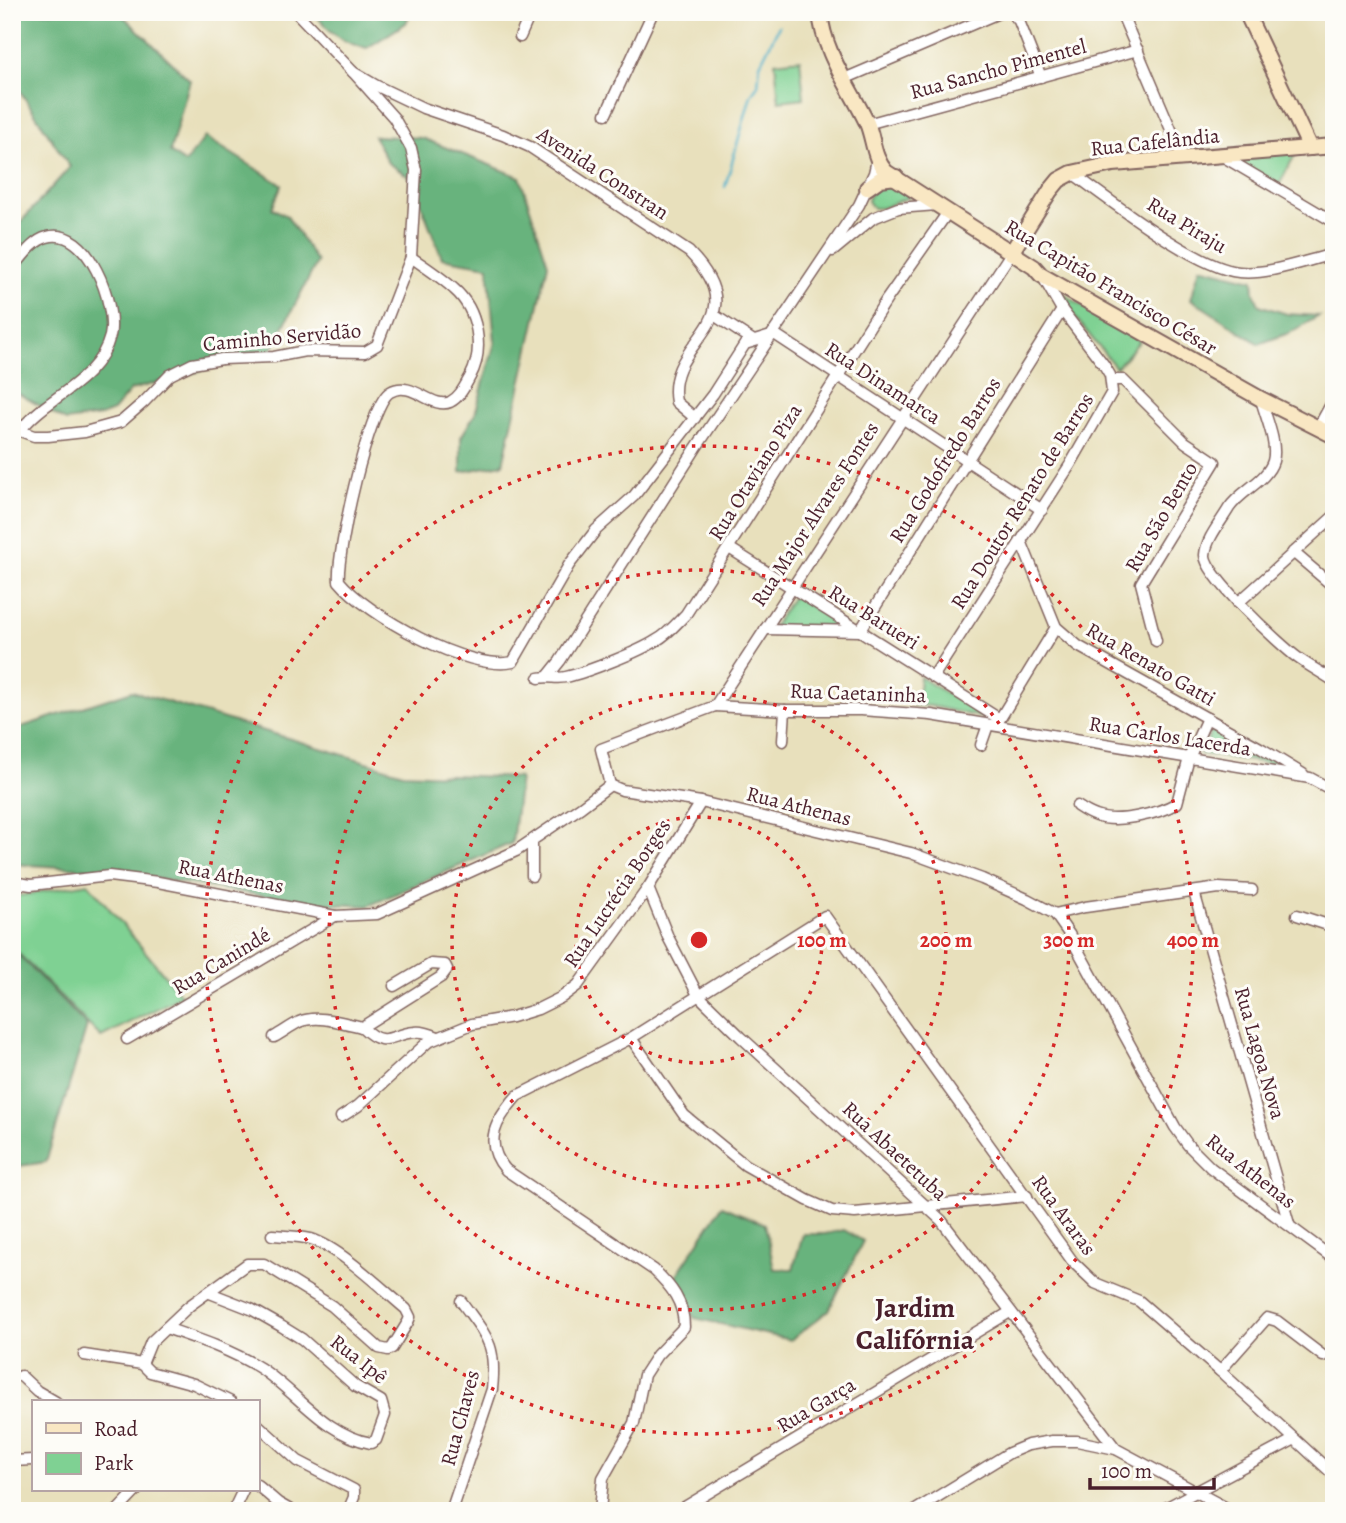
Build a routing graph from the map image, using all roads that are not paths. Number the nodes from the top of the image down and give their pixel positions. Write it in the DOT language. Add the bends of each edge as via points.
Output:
graph roads {
  1 [pos="296,12"];
  2 [pos="531,12"];
  3 [pos="653,12"];
  4 [pos="820,12"];
  5 [pos="1001,12"];
  6 [pos="1010,12"];
  7 [pos="1121,12"];
  8 [pos="1246,12"];
  9 [pos="520,37"];
  10 [pos="1138,50"];
  11 [pos="353,72"];
  12 [pos="1041,77"];
  13 [pos="844,79"];
  14 [pos="606,114"];
  15 [pos="867,124"];
  16 [pos="1334,146"];
  17 [pos="1310,148"];
  18 [pos="1222,156"];
  19 [pos="877,160"];
  20 [pos="1184,160"];
  21 [pos="1072,173"];
  22 [pos="896,177"];
  23 [pos="867,188"];
  24 [pos="859,205"];
  25 [pos="942,209"];
  26 [pos="873,218"];
  27 [pos="1334,222"];
  28 [pos="1014,248"];
  29 [pos="1334,254"];
  30 [pos="827,256"];
  31 [pos="411,257"];
  32 [pos="12,269"];
  33 [pos="1041,275"];
  34 [pos="1062,310"];
  35 [pos="713,315"];
  36 [pos="772,335"];
  37 [pos="752,340"];
  38 [pos="838,376"];
  39 [pos="1111,380"];
  40 [pos="1261,399"];
  41 [pos="1334,399"];
  42 [pos="676,402"];
  43 [pos="695,418"];
  44 [pos="902,419"];
  45 [pos="1318,428"];
  46 [pos="684,431"];
  47 [pos="1334,436"];
  48 [pos="967,461"];
  49 [pos="1042,510"];
  50 [pos="1334,516"];
  51 [pos="1021,541"];
  52 [pos="729,548"];
  53 [pos="1293,552"];
  54 [pos="1334,587"];
  55 [pos="792,588"];
  56 [pos="1238,603"];
  57 [pos="1056,627"];
  58 [pos="765,629"];
  59 [pos="860,631"];
  60 [pos="1156,641"];
  61 [pos="933,677"];
  62 [pos="1334,681"];
  63 [pos="715,706"];
  64 [pos="785,710"];
  65 [pos="1207,718"];
  66 [pos="995,723"];
  67 [pos="783,741"];
  68 [pos="981,745"];
  69 [pos="1189,758"];
  70 [pos="1310,778"];
  71 [pos="610,785"];
  72 [pos="1334,791"];
  73 [pos="701,802"];
  74 [pos="1077,806"];
  75 [pos="532,841"];
  76 [pos="532,876"];
  77 [pos="12,882"];
  78 [pos="648,888"];
  79 [pos="1252,890"];
  80 [pos="1194,892"];
  81 [pos="1055,914"];
  82 [pos="1297,915"];
  83 [pos="335,916"];
  84 [pos="1334,927"];
  85 [pos="394,986"];
  86 [pos="698,995"];
  87 [pos="362,1027"];
  88 [pos="274,1037"];
  89 [pos="438,1037"];
  90 [pos="631,1038"];
  91 [pos="127,1039"];
  92 [pos="341,1117"];
  93 [pos="1027,1196"];
  94 [pos="923,1206"];
  95 [pos="1289,1225"];
  96 [pos="272,1235"];
  97 [pos="1334,1259"];
  98 [pos="210,1293"];
  99 [pos="461,1301"];
  100 [pos="1010,1312"];
  101 [pos="166,1328"];
  102 [pos="84,1355"];
  103 [pos="1323,1356"];
  104 [pos="142,1364"];
  105 [pos="1220,1371"];
  106 [pos="20,1376"];
  107 [pos="53,1400"];
  108 [pos="226,1400"];
  109 [pos="259,1426"];
  110 [pos="1293,1440"];
  111 [pos="1116,1449"];
  112 [pos="32,1460"];
  113 [pos="12,1461"];
  114 [pos="1334,1475"];
  115 [pos="259,1487"];
  116 [pos="135,1492"];
  117 [pos="242,1492"];
  118 [pos="1196,1492"];
  119 [pos="117,1511"];
  120 [pos="233,1511"];
  121 [pos="292,1511"];
  122 [pos="348,1511"];
  123 [pos="451,1511"];
  124 [pos="600,1511"];
  125 [pos="678,1511"];
  126 [pos="914,1511"];
  127 [pos="1160,1511"];
  128 [pos="1232,1511"];
  1 -- 11 [label="street, Avenida Constran"];
  2 -- 9 [label="street"];
  3 -- 14 [label="street"];
  4 -- 13 [label="street"];
  5 -- 13 [label="street"];
  6 -- 12 [label="street" via="1019,21"];
  7 -- 10 [label="street"];
  8 -- 17 [label="street"];
  10 -- 12 [label="street, Rua Sancho Pimentel"];
  10 -- 20 [label="street"];
  11 -- 31 [label="street, Caminho Servidão" via="394,118 411,148 416,170"];
  11 -- 35 [label="street, Avenida Constran" via="423,108 530,147 689,251 715,289"];
  12 -- 15 [label="street, Rua Sancho Pimentel"];
  13 -- 15 [label="street"];
  15 -- 19 [label="street"];
  16 -- 17 [label="street, Rua Cafelândia"];
  17 -- 18 [label="street, Rua Cafelândia"];
  18 -- 20 [label="street, Rua Cafelândia"];
  18 -- 27 [label="street"];
  19 -- 22 [label="street, Rua Capitão Francisco César"];
  19 -- 23 [label="street"];
  20 -- 21 [label="street, Rua Cafelândia" via="1113,164"];
  21 -- 28 [label="street, Rua Cafelândia" via="1050,191"];
  21 -- 29 [label="street, Rua Piraju" via="1183,249 1220,268 1253,273"];
  22 -- 23 [label="street" via="880,179"];
  22 -- 25 [label="street, Rua Capitão Francisco César"];
  23 -- 24 [label="street"];
  24 -- 26 [label="street"];
  24 -- 30 [label="street"];
  25 -- 26 [label="street" via="898,208"];
  25 -- 28 [label="street, Rua Capitão Francisco César"];
  25 -- 38 [label="street, Rua Otaviano Piza"];
  26 -- 30 [label="street"];
  28 -- 33 [label="street, Rua Capitão Francisco César"];
  28 -- 44 [label="street, Rua Major Alvares Fontes"];
  30 -- 36 [label="street"];
  31 -- 32 [label="street, Caminho Servidão" via="381,335 365,352 305,351 192,364 170,375 121,422 48,436 19,431 100,361 110,336 106,293 92,262 77,242 67,237 46,237 35,243"];
  31 -- 46 [label="street" via="456,290 473,315 478,341 475,366 461,393 450,402 440,403 401,389 390,392 374,416 337,571 338,581 351,595 377,612 457,654 488,663 513,662 569,565 596,530 634,496"];
  33 -- 34 [label="street, Rua Doutor Renato de Barros"];
  33 -- 40 [label="street, Rua Capitão Francisco César"];
  34 -- 39 [label="street, Rua Doutor Renato de Barros"];
  34 -- 48 [label="street, Rua Godofredo Barros"];
  35 -- 37 [label="street"];
  35 -- 42 [label="street" via="678,371"];
  36 -- 37 [label="street"];
  36 -- 38 [label="street, Rua Dinamarca"];
  36 -- 52 [label="street, Rua Otaviano Piza" via="543,677 574,675 659,639 686,614"];
  37 -- 43 [label="street" via="744,344"];
  38 -- 44 [label="street, Rua Dinamarca"];
  38 -- 52 [label="street, Rua Otaviano Piza"];
  39 -- 49 [label="street, Rua Doutor Renato de Barros" via="1110,399"];
  39 -- 60 [label="street, Rua São Bento" via="1123,380 1185,442 1215,462 1141,583"];
  40 -- 45 [label="street, Rua Capitão Francisco César"];
  40 -- 56 [label="street" via="1273,460 1233,502 1207,546 1205,558"];
  41 -- 45 [label="street"];
  42 -- 43 [label="street"];
  42 -- 46 [label="street"];
  43 -- 46 [label="street"];
  44 -- 48 [label="street, Rua Dinamarca"];
  44 -- 55 [label="street, Rua Major Alvares Fontes"];
  45 -- 47 [label="street, Rua Capitão Francisco César"];
  48 -- 49 [label="street, Rua Dinamarca"];
  48 -- 59 [label="street, Rua Godofredo Barros"];
  49 -- 51 [label="street, Rua Doutor Renato de Barros"];
  50 -- 53 [label="street"];
  51 -- 57 [label="street, Rua Renato Gatti"];
  51 -- 61 [label="street, Rua Doutor Renato de Barros"];
  52 -- 55 [label="street, Rua Barueri"];
  53 -- 54 [label="street"];
  53 -- 56 [label="street"];
  55 -- 58 [label="street, Rua Major Alvares Fontes"];
  55 -- 59 [label="street, Rua Barueri"];
  56 -- 62 [label="street" via="1297,657"];
  57 -- 65 [label="street, Rua Renato Gatti" via="1078,646"];
  57 -- 66 [label="street"];
  58 -- 59 [label="street"];
  58 -- 63 [label="street, Rua Major Alvares Fontes"];
  59 -- 61 [label="street, Rua Barueri"];
  61 -- 66 [label="street, Rua Barueri"];
  63 -- 64 [label="street, Rua Caetaninha"];
  63 -- 71 [label="street" via="601,749"];
  64 -- 66 [label="street, Rua Caetaninha" via="861,710"];
  64 -- 67 [label="street"];
  65 -- 69 [label="street"];
  65 -- 70 [label="street, Rua Renato Gatti"];
  66 -- 68 [label="street"];
  66 -- 69 [label="street, Rua Carlos Lacerda"];
  69 -- 70 [label="street, Rua Carlos Lacerda"];
  69 -- 74 [label="street" via="1177,803 1152,814 1099,817"];
  70 -- 72 [label="street, Rua Carlos Lacerda"];
  71 -- 73 [label="street, Rua Athenas"];
  71 -- 75 [label="street, Rua Athenas"];
  73 -- 78 [label="street, Rua Lucrécia Borges"];
  73 -- 81 [label="street, Rua Athenas" via="911,853 982,879"];
  75 -- 76 [label="street"];
  75 -- 83 [label="street, Rua Athenas" via="377,914"];
  77 -- 83 [label="street, Rua Athenas" via="31,886 109,876"];
  78 -- 86 [label="street, Rua Abaetetuba"];
  78 -- 89 [label="street, Rua Lucrécia Borges" via="578,985 562,997 538,1009"];
  79 -- 80 [label="street"];
  80 -- 81 [label="street"];
  80 -- 95 [label="street, Rua Lagoa Nova"];
  81 -- 95 [label="street, Rua Athenas" via="1188,1145 1211,1168"];
  82 -- 84 [label="street"];
  83 -- 91 [label="street, Rua Canindé"];
  85 -- 87 [label="street" via="431,964 446,967 441,977"];
  86 -- 90 [label="street"];
  86 -- 93 [label="street, Rua Araras" via="825,916"];
  86 -- 94 [label="street, Rua Abaetetuba"];
  87 -- 88 [label="street, Rua Lucrécia Borges" via="301,1021"];
  87 -- 89 [label="street, Rua Lucrécia Borges" via="381,1041 417,1032"];
  89 -- 92 [label="street, Rua Lucrécia Borges"];
  90 -- 94 [label="street" via="684,1115 745,1165 832,1210 855,1213"];
  90 -- 124 [label="street" via="517,1096 496,1124 493,1147 506,1170 654,1270 668,1282 682,1307 684,1327 644,1375 634,1423 603,1478"];
  93 -- 94 [label="street"];
  93 -- 105 [label="street, Rua Araras" via="1086,1276 1139,1301"];
  94 -- 100 [label="street, Rua Abaetetuba" via="941,1220"];
  95 -- 97 [label="street, Rua Athenas"];
  96 -- 98 [label="street" via="324,1245 406,1309 410,1317 392,1348 379,1348 332,1306 264,1264 247,1264"];
  98 -- 101 [label="street"];
  98 -- 101 [label="street, Rua Ipê" via="281,1325 355,1386 381,1401 384,1415 376,1440 371,1443 346,1435 261,1369"];
  99 -- 123 [label="street, Rua Chaves" via="486,1337 494,1367 492,1389"];
  100 -- 111 [label="street, Rua Abaetetuba"];
  100 -- 125 [label="street, Rua Garça"];
  101 -- 104 [label="street" via="151,1342"];
  102 -- 104 [label="street"];
  103 -- 105 [label="street" via="1267,1318"];
  104 -- 108 [label="street" via="150,1372 194,1384"];
  105 -- 110 [label="street, Rua Araras"];
  106 -- 107 [label="street"];
  109 -- 122 [label="street" via="298,1461 354,1490"];
  110 -- 114 [label="street, Rua Araras"];
  110 -- 118 [label="street"];
  111 -- 118 [label="street"];
  111 -- 126 [label="street" via="1077,1441 1028,1445"];
  112 -- 113 [label="street"];
  115 -- 121 [label="street"];
  116 -- 119 [label="street"];
  117 -- 120 [label="street"];
  118 -- 127 [label="street"];
  118 -- 128 [label="street"];
}
